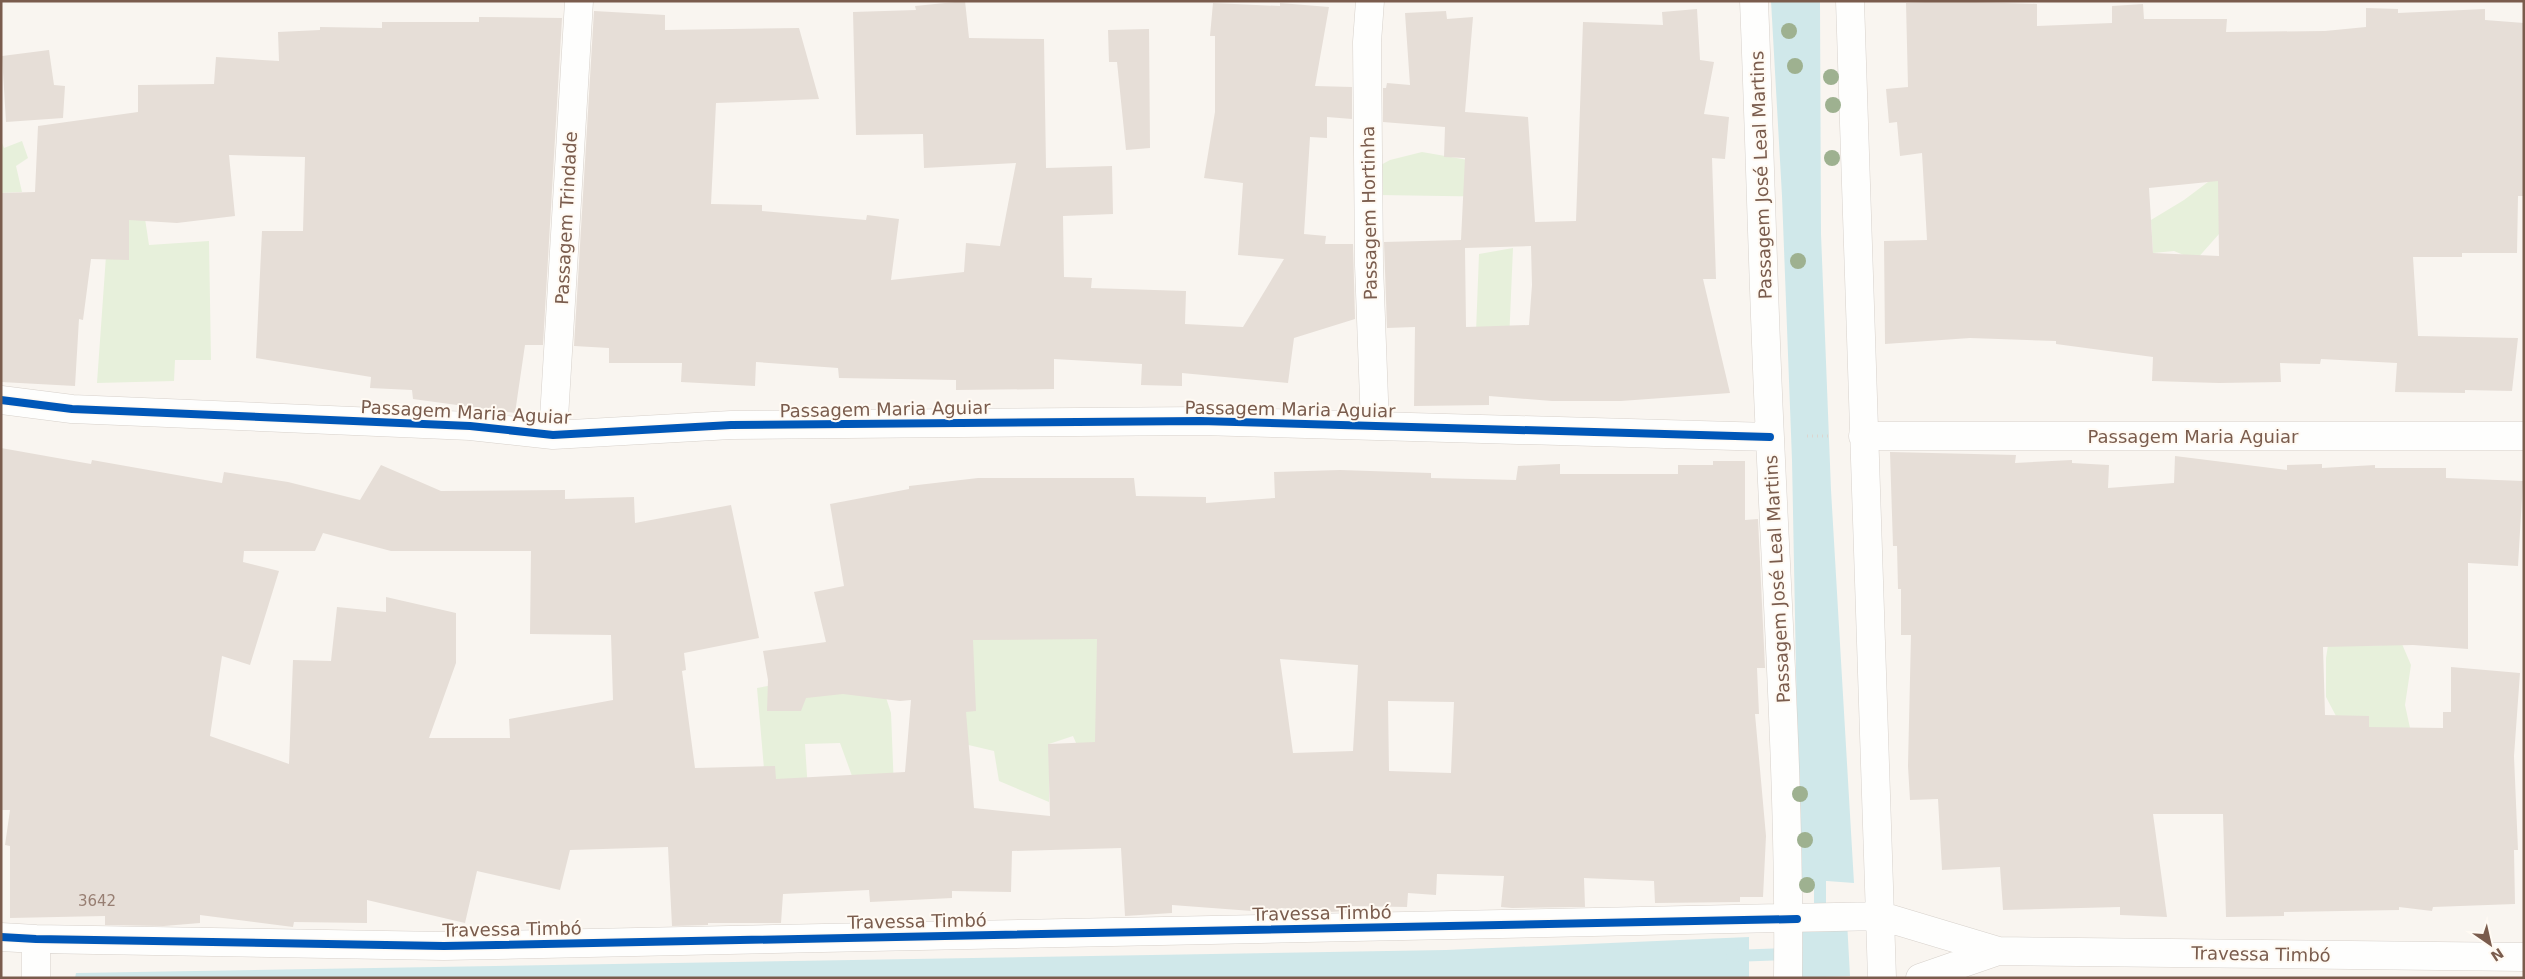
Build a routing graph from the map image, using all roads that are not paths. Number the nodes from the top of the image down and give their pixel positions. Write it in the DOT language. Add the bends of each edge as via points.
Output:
graph roads {
  1 [pos="579,1"];
  2 [pos="1370,1"];
  3 [pos="1754,1"];
  4 [pos="1850,1"];
  5 [pos="1,400"];
  6 [pos="1375,426"];
  7 [pos="553,435"];
  8 [pos="1863,436"];
  9 [pos="2524,436"];
  10 [pos="1770,437"];
  11 [pos="1880,916"];
  12 [pos="1792,924"];
  13 [pos="1,937"];
  14 [pos="36,940"];
  15 [pos="1998,951"];
  16 [pos="2524,957"];
  17 [pos="36,978"];
  18 [pos="1788,978"];
  19 [pos="1882,978"];
  20 [pos="1920,978"];
  1 -- 7 [label="street, Passagem Trindade"];
  2 -- 6 [label="street, Passagem Hortinha" via="1367,42 1369,265"];
  3 -- 10 [label="street, Passagem José Leal Martins"];
  4 -- 8 [label="street"];
  5 -- 7 [label="street, Passagem Maria Aguiar" via="72,409 470,426"];
  6 -- 7 [label="street, Passagem Maria Aguiar" via="1200,421 970,423 723,426"];
  6 -- 10 [label="street, Passagem Maria Aguiar"];
  8 -- 9 [label="street, Passagem Maria Aguiar"];
  8 -- 11 [label="street"];
  10 -- 12 [label="street, Passagem José Leal Martins"];
  11 -- 12 [label="street, Travessa Timbó"];
  11 -- 15 [label="street, Travessa Timbó"];
  11 -- 19 [label="street"];
  12 -- 14 [label="street, Travessa Timbó" via="444,946"];
  12 -- 18 [label="street, Passagem José Leal Martins"];
  13 -- 14 [label="street, Travessa Timbó"];
  14 -- 17 [label="street"];
  15 -- 16 [label="street, Travessa Timbó"];
  15 -- 20 [label="street, Travessa Timbó"];
}
